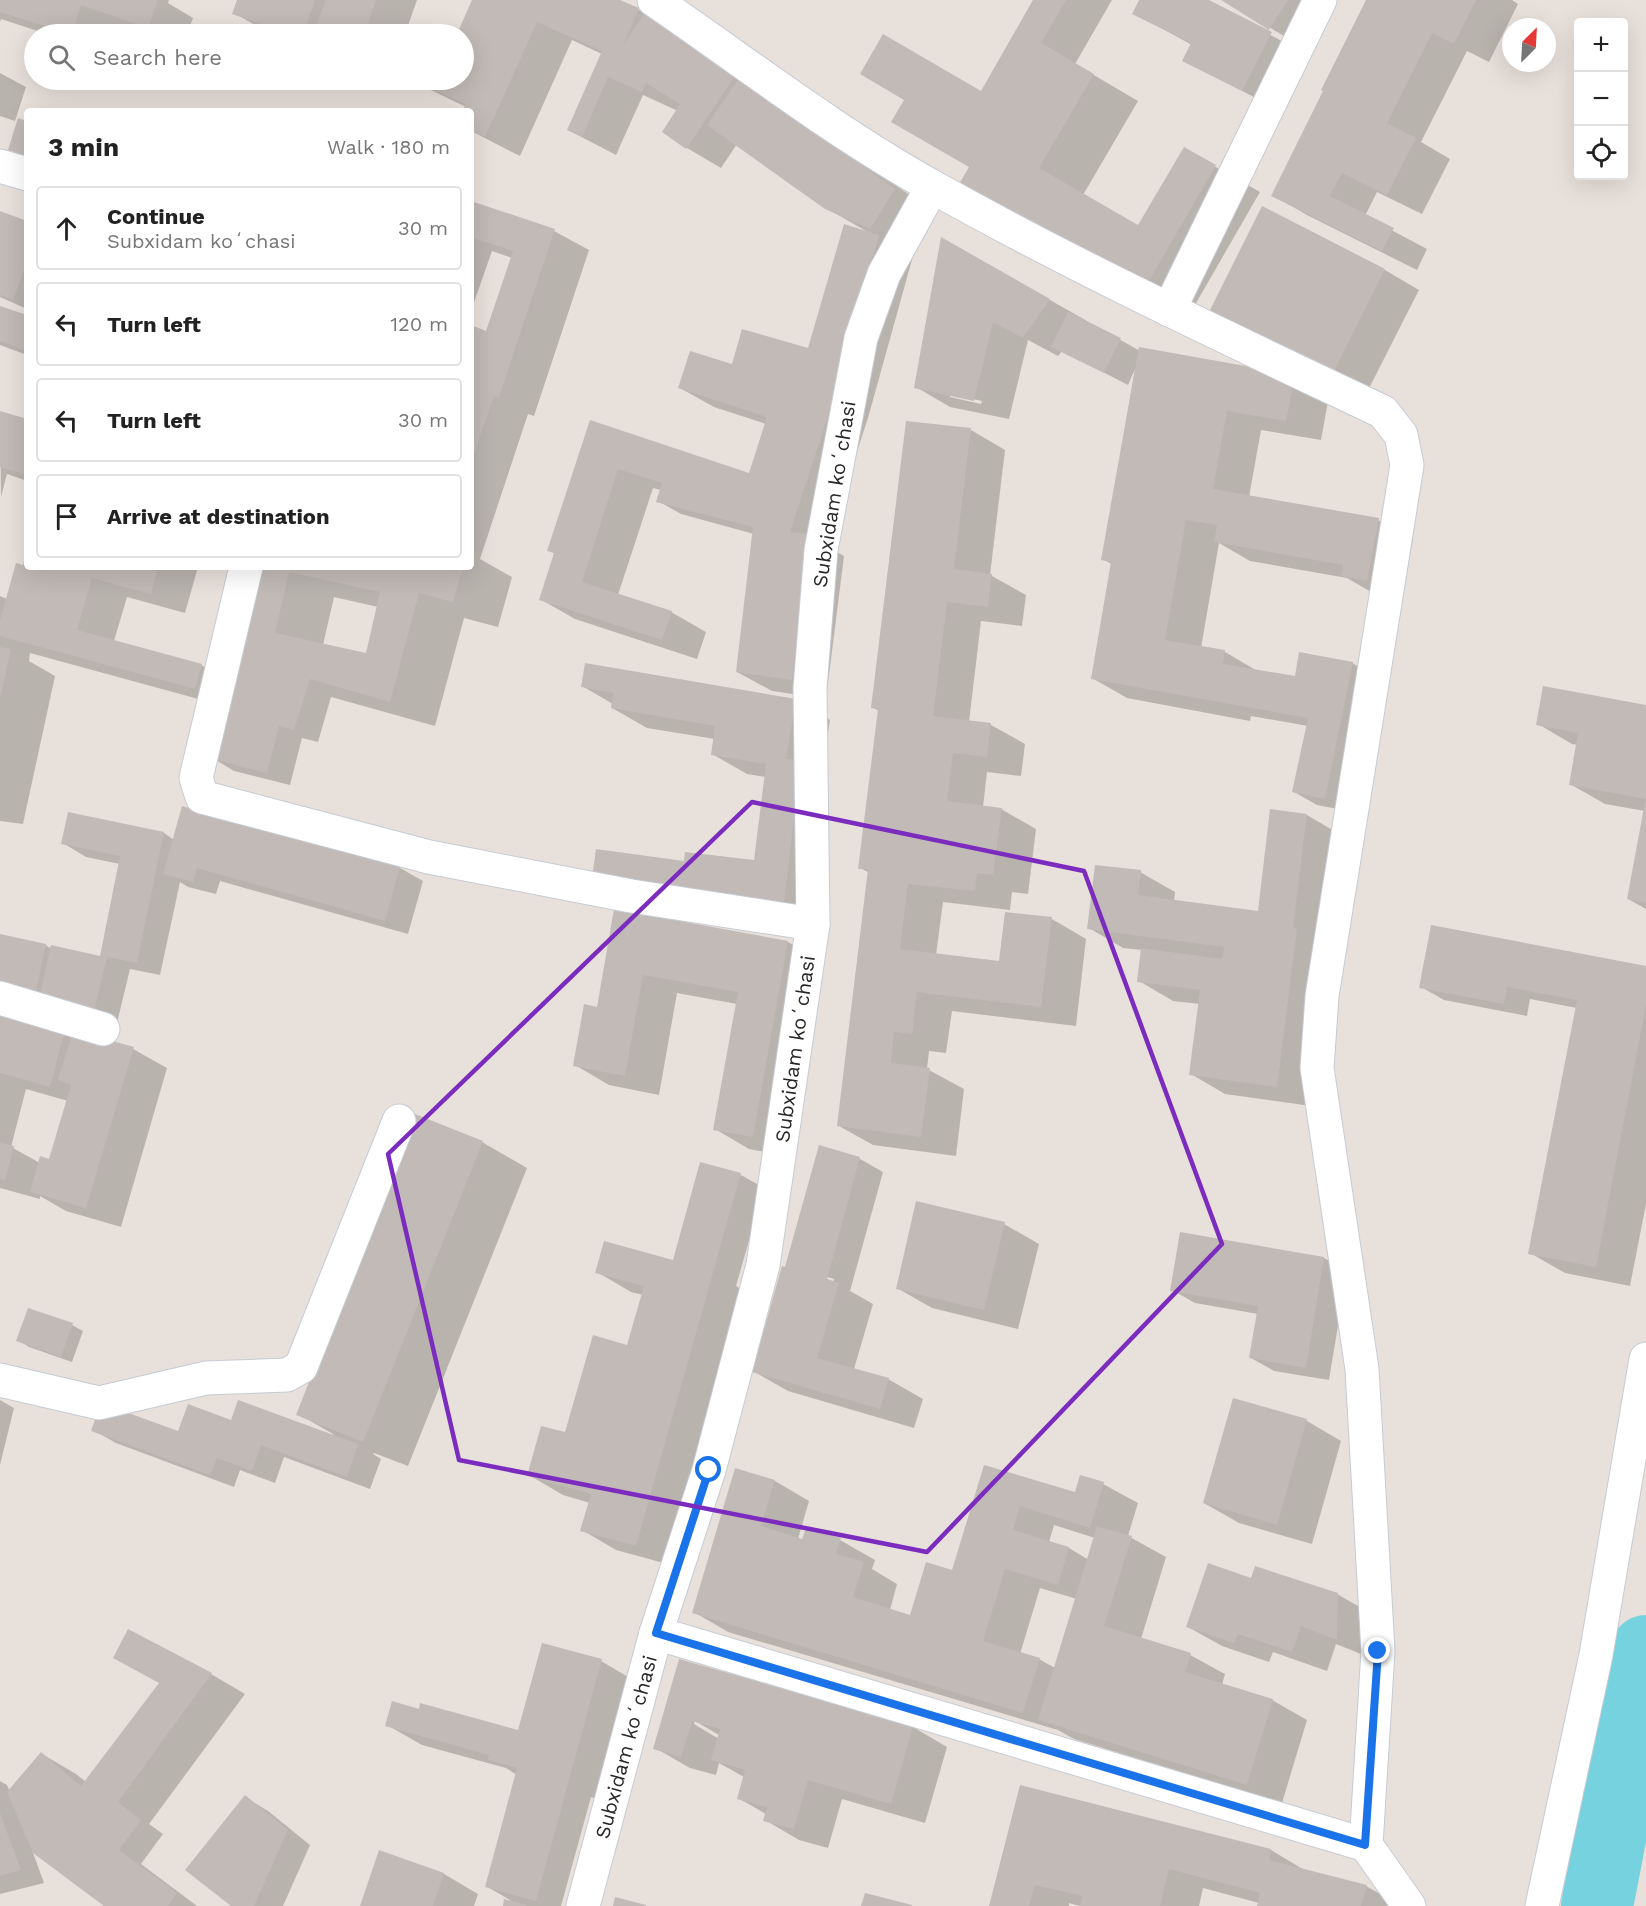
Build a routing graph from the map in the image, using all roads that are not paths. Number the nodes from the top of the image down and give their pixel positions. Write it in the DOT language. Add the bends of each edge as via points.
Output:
graph roads {
  1 [pos="654,0"];
  2 [pos="1320,0"];
  3 [pos="0,166"];
  4 [pos="24,173"];
  5 [pos="932,187"];
  6 [pos="1169,310"];
  7 [pos="245,570"];
  8 [pos="813,924"];
  9 [pos="0,998"];
  10 [pos="103,1029"];
  11 [pos="399,1121"];
  12 [pos="1646,1359"];
  13 [pos="0,1380"];
  14 [pos="656,1633"];
  15 [pos="1365,1845"];
  16 [pos="583,1906"];
  17 [pos="1409,1906"];
  18 [pos="1542,1906"];
  1 -- 5 [label="street" via="854,139"];
  2 -- 6 [label="street"];
  3 -- 4 [label="street"];
  5 -- 6 [label="street"];
  5 -- 8 [label="street, Subxidam koʻchasi" via="884,274 861,338 821,550 810,688"];
  6 -- 15 [label="street" via="1383,412 1401,435 1407,465 1322,996 1317,1068 1363,1381 1378,1651"];
  7 -- 8 [label="street" via="196,778 202,796 429,857 631,897"];
  8 -- 14 [label="street, Subxidam koʻchasi" via="763,1265 709,1470"];
  9 -- 10 [label="street"];
  11 -- 13 [label="street" via="301,1367 287,1375 206,1378 99,1402"];
  12 -- 18 [label="street" via="1596,1655"];
  14 -- 15 [label="street"];
  14 -- 16 [label="street, Subxidam koʻchasi"];
  15 -- 17 [label="street"];
}
